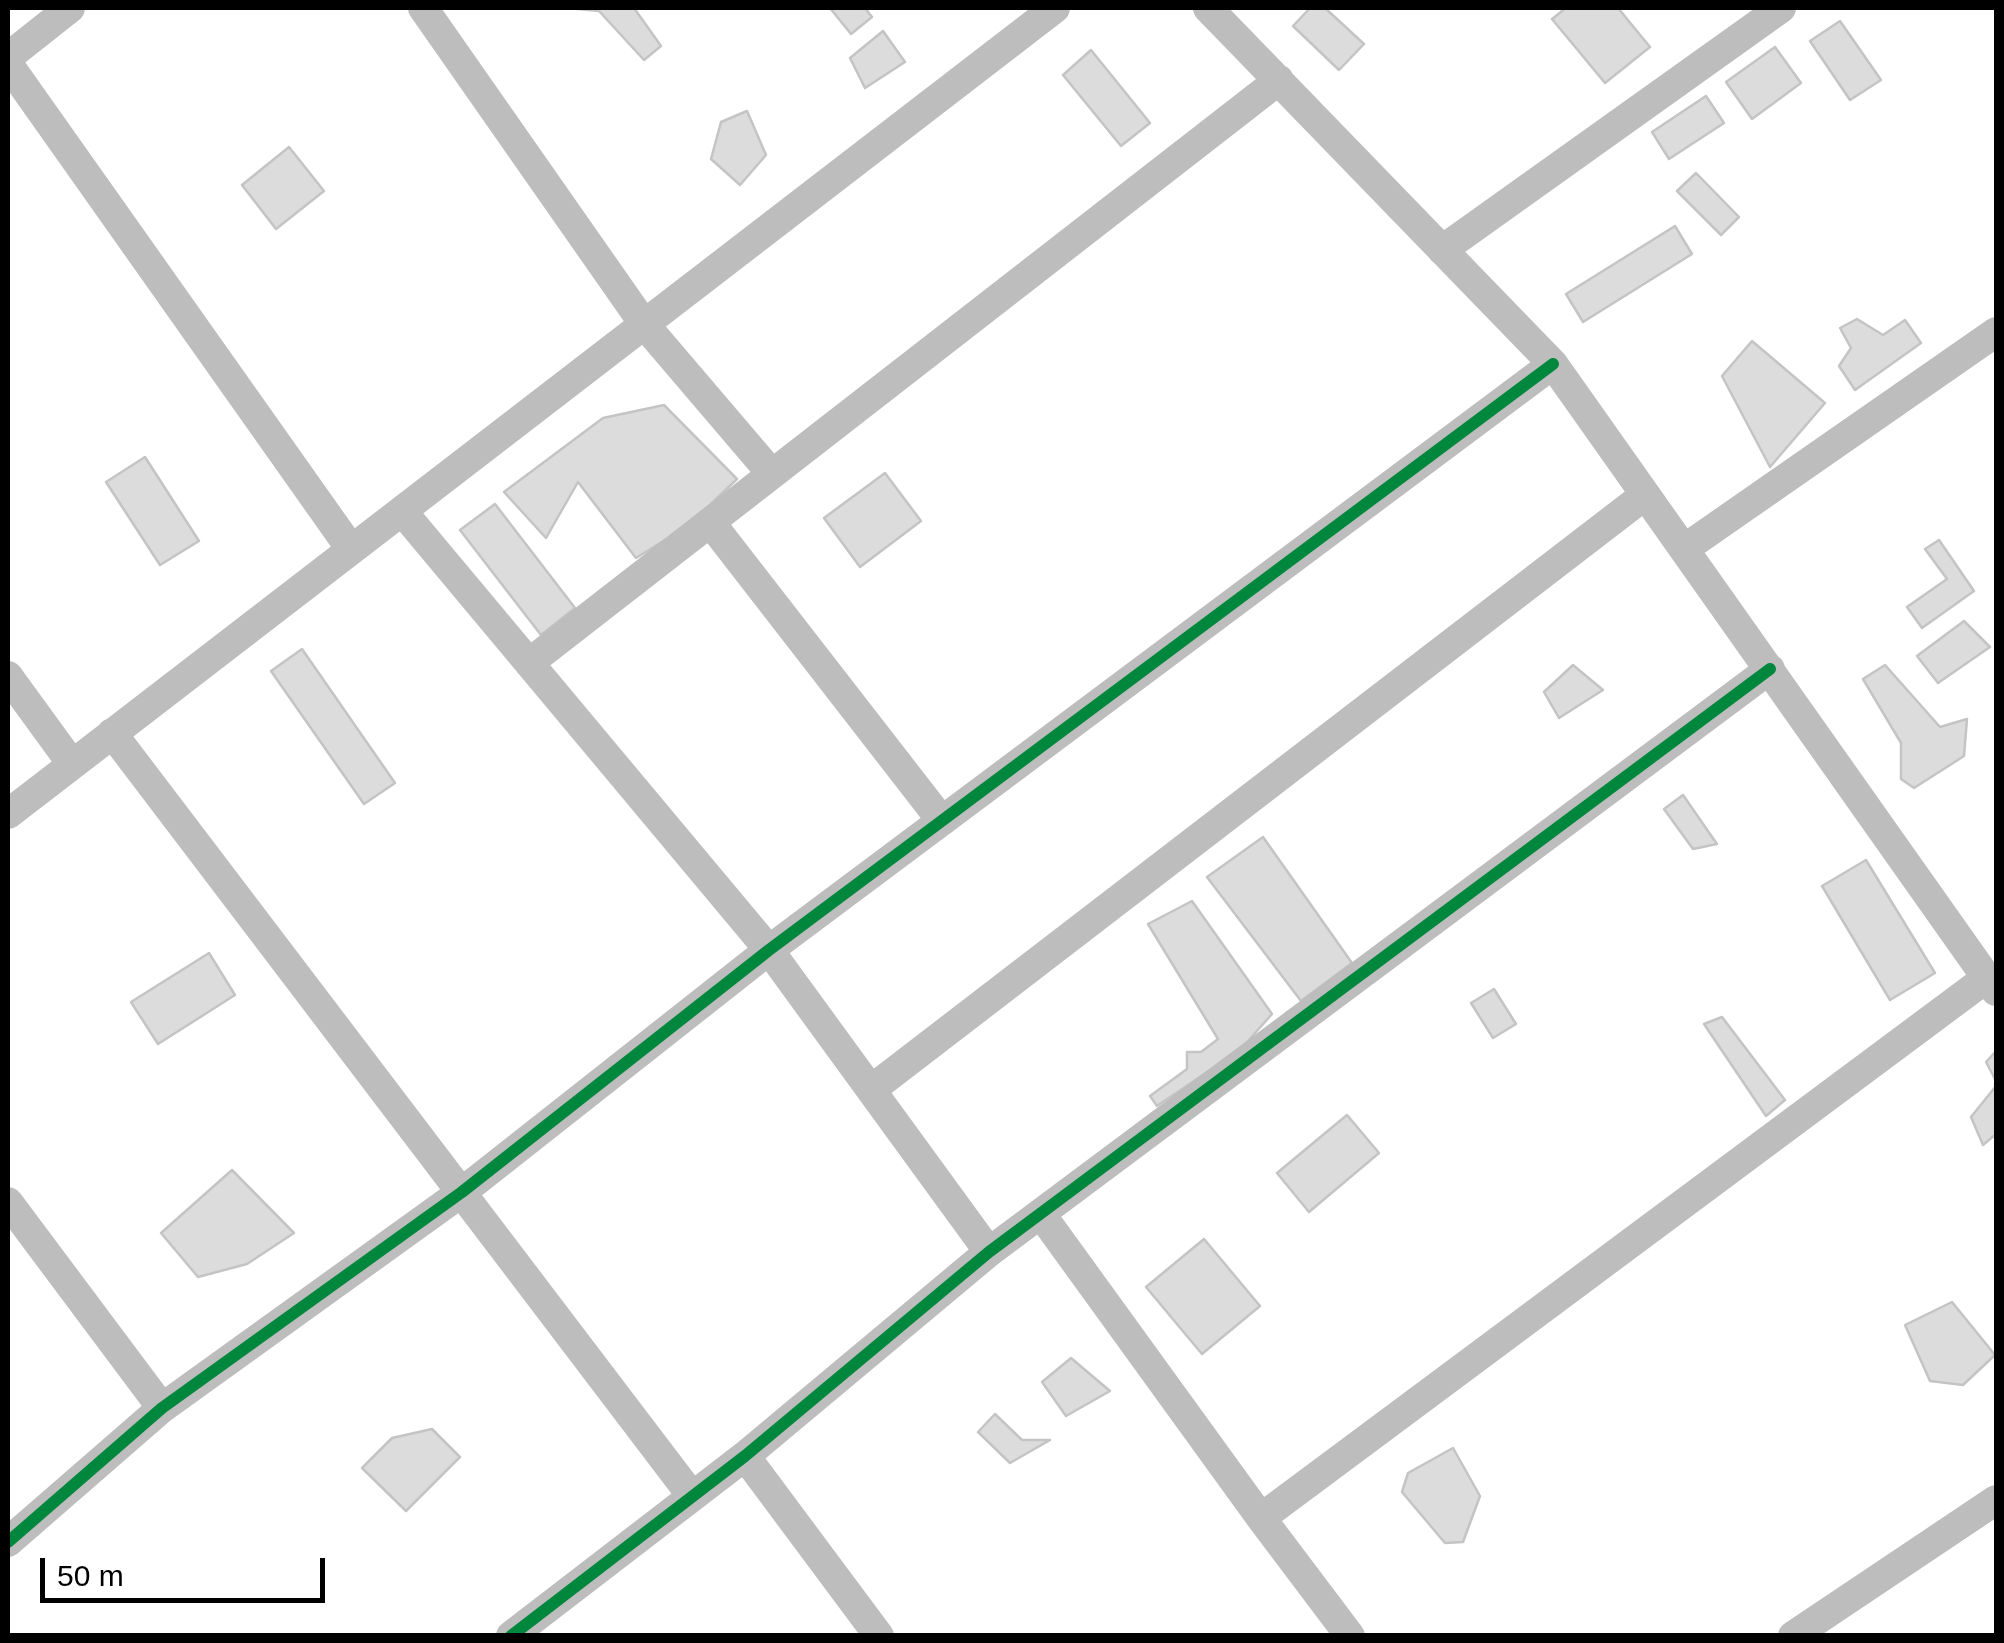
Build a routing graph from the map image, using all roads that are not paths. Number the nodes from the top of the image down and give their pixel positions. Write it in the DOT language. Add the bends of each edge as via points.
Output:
graph roads {
  1 [pos="70,8"];
  2 [pos="422,8"];
  3 [pos="1055,8"];
  4 [pos="1208,8"];
  5 [pos="1781,8"];
  6 [pos="8,60"];
  7 [pos="1278,80"];
  8 [pos="1442,250"];
  9 [pos="644,324"];
  10 [pos="1996,334"];
  11 [pos="1552,364"];
  12 [pos="772,474"];
  13 [pos="1645,495"];
  14 [pos="402,511"];
  15 [pos="710,522"];
  16 [pos="351,549"];
  17 [pos="1684,549"];
  18 [pos="528,662"];
  19 [pos="1770,670"];
  20 [pos="8,676"];
  21 [pos="112,733"];
  22 [pos="72,764"];
  23 [pos="8,814"];
  24 [pos="942,821"];
  25 [pos="769,950"];
  26 [pos="1992,984"];
  27 [pos="872,1089"];
  28 [pos="462,1192"];
  29 [pos="8,1202"];
  30 [pos="1042,1217"];
  31 [pos="989,1252"];
  32 [pos="162,1408"];
  33 [pos="745,1456"];
  34 [pos="692,1496"];
  35 [pos="1996,1500"];
  36 [pos="1262,1518"];
  37 [pos="8,1542"];
  38 [pos="511,1636"];
  39 [pos="879,1636"];
  40 [pos="1350,1636"];
  41 [pos="1793,1636"];
  1 -- 6 [label="street"];
  2 -- 9 [label="street"];
  3 -- 9 [label="street"];
  4 -- 7 [label="street"];
  5 -- 8 [label="street"];
  6 -- 16 [label="street"];
  7 -- 8 [label="street"];
  7 -- 12 [label="street"];
  8 -- 11 [label="street"];
  9 -- 12 [label="street"];
  9 -- 14 [label="street"];
  10 -- 17 [label="street"];
  11 -- 13 [label="street"];
  11 -- 24 [label="street"];
  12 -- 15 [label="street"];
  13 -- 17 [label="street"];
  13 -- 27 [label="street"];
  14 -- 16 [label="street"];
  14 -- 18 [label="street"];
  15 -- 18 [label="street"];
  15 -- 24 [label="street"];
  16 -- 21 [label="street"];
  17 -- 19 [label="street"];
  18 -- 25 [label="street"];
  19 -- 26 [label="street"];
  19 -- 30 [label="street"];
  20 -- 22 [label="street"];
  21 -- 22 [label="street"];
  21 -- 28 [label="street"];
  22 -- 23 [label="street"];
  24 -- 25 [label="street"];
  25 -- 27 [label="street"];
  25 -- 28 [label="street"];
  26 -- 36 [label="street"];
  27 -- 31 [label="street"];
  28 -- 32 [label="street"];
  28 -- 34 [label="street"];
  29 -- 32 [label="street"];
  30 -- 31 [label="street"];
  30 -- 36 [label="street"];
  31 -- 33 [label="street"];
  32 -- 37 [label="street"];
  33 -- 34 [label="street"];
  33 -- 39 [label="street"];
  34 -- 38 [label="street"];
  35 -- 41 [label="street"];
  36 -- 40 [label="street"];
}
